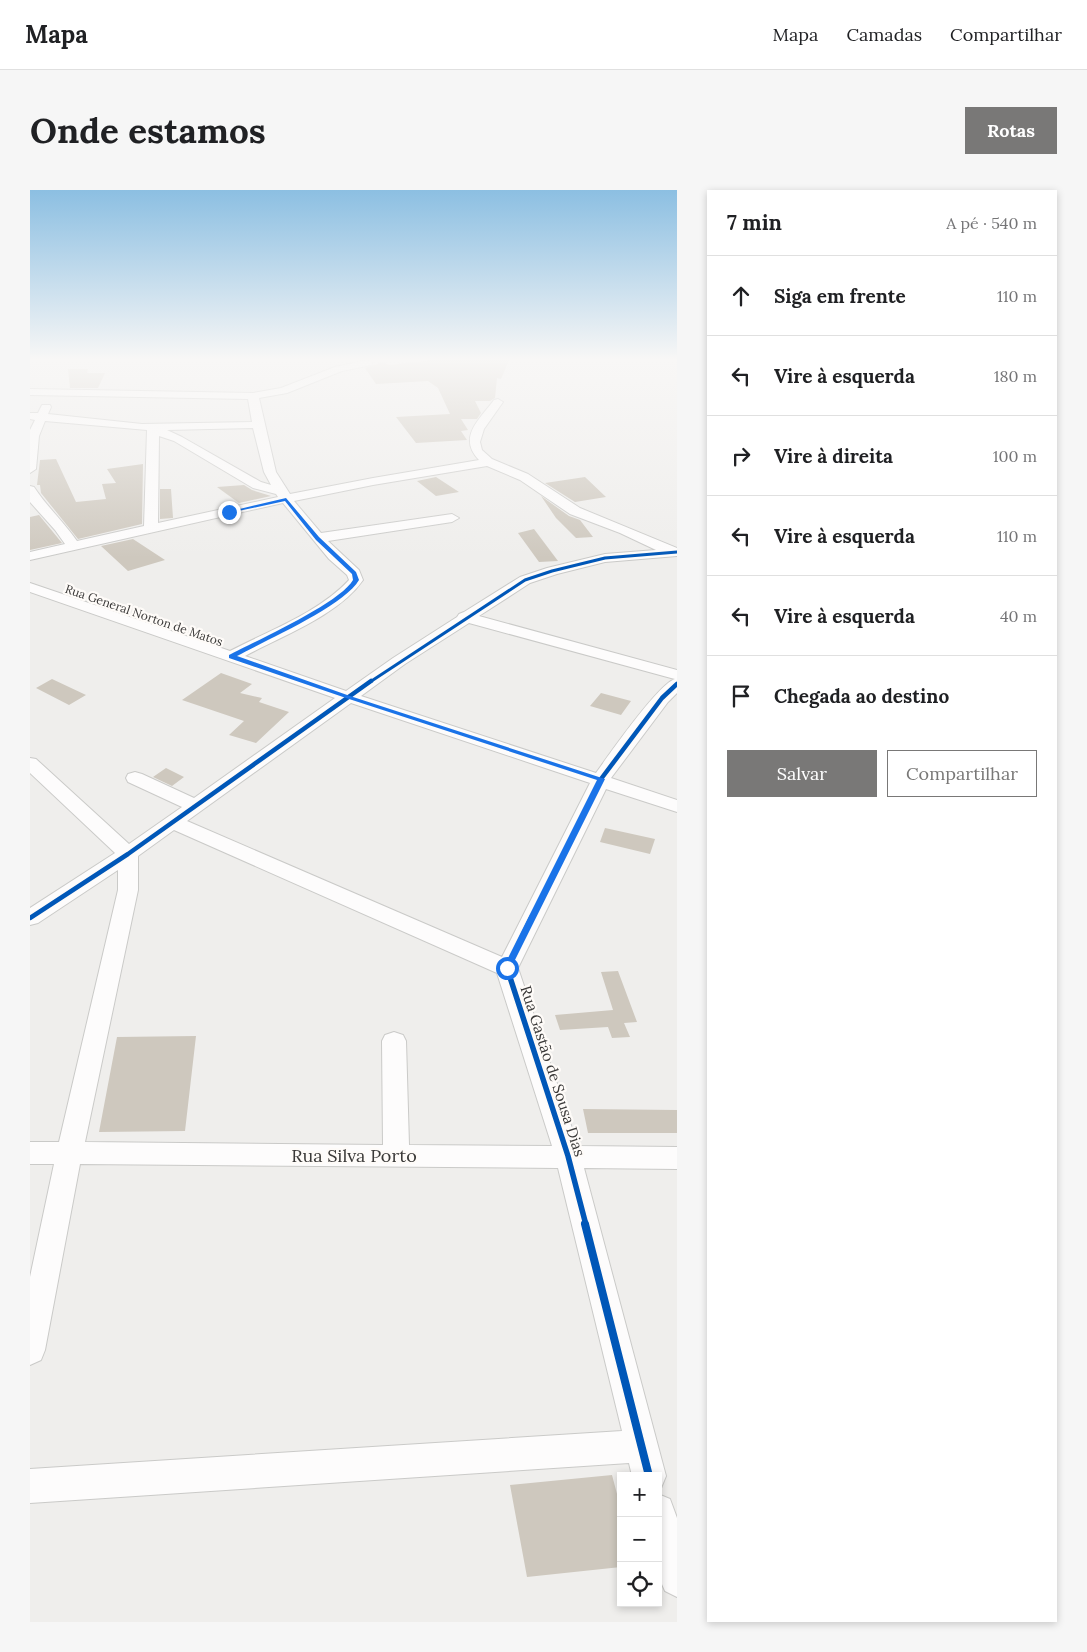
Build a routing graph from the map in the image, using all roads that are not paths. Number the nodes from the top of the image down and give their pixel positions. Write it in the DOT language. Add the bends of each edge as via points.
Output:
graph roads {
  1 [pos="34,425"];
  2 [pos="106,425"];
  3 [pos="258,425"];
  4 [pos="481,425"];
  5 [pos="153,430"];
  6 [pos="488,462"];
  7 [pos="30,469"];
  8 [pos="30,490"];
  9 [pos="283,495"];
  10 [pos="452,518"];
  11 [pos="151,530"];
  12 [pos="318,538"];
  13 [pos="73,546"];
  14 [pos="675,552"];
  15 [pos="30,556"];
  16 [pos="30,587"];
  17 [pos="464,617"];
  18 [pos="232,656"];
  19 [pos="677,675"];
  20 [pos="677,684"];
  21 [pos="348,697"];
  22 [pos="30,763"];
  23 [pos="135,778"];
  24 [pos="601,779"];
  25 [pos="196,806"];
  26 [pos="677,806"];
  27 [pos="172,822"];
  28 [pos="128,854"];
  29 [pos="30,918"];
  30 [pos="507,968"];
  31 [pos="394,1041"];
  32 [pos="30,1153"];
  33 [pos="69,1154"];
  34 [pos="396,1155"];
  35 [pos="568,1156"];
  36 [pos="677,1158"];
  37 [pos="30,1350"];
  38 [pos="644,1461"];
  39 [pos="30,1486"];
  40 [pos="660,1517"];
  41 [pos="677,1579"];
  1 -- 7 [label="street"];
  2 -- 5 [label="street"];
  3 -- 5 [label="street"];
  3 -- 9 [label="street" via="270,472"];
  4 -- 6 [label="street" via="474,442"];
  5 -- 9 [label="street" via="165,433 257,485"];
  5 -- 11 [label="street"];
  6 -- 9 [label="street"];
  6 -- 14 [label="street" via="524,477 576,511"];
  8 -- 13 [label="street"];
  9 -- 11 [label="street"];
  9 -- 12 [label="street"];
  10 -- 12 [label="street"];
  11 -- 13 [label="street"];
  12 -- 18 [label="street" via="354,573 356,580 352,588"];
  13 -- 15 [label="street"];
  14 -- 17 [label="street" via="605,558 552,570 525,580"];
  16 -- 18 [label="street, Rua General Norton de Matos"];
  17 -- 19 [label="street"];
  17 -- 21 [label="street"];
  18 -- 21 [label="street, Rua General Norton de Matos"];
  20 -- 24 [label="street" via="662,698"];
  21 -- 24 [label="street, Rua General Norton de Matos"];
  21 -- 25 [label="street"];
  22 -- 28 [label="street"];
  23 -- 25 [label="street"];
  24 -- 26 [label="street, Rua General Norton de Matos"];
  24 -- 30 [label="street"];
  25 -- 27 [label="street"];
  27 -- 28 [label="street"];
  27 -- 30 [label="street"];
  28 -- 29 [label="street"];
  28 -- 33 [label="street" via="128,890"];
  30 -- 35 [label="street, Rua Gastão de Sousa Dias"];
  31 -- 34 [label="street"];
  32 -- 33 [label="street, Rua Silva Porto"];
  33 -- 34 [label="street, Rua Silva Porto"];
  33 -- 37 [label="street"];
  34 -- 35 [label="street, Rua Silva Porto"];
  35 -- 36 [label="street, Rua Silva Porto"];
  35 -- 38 [label="street, Rua Gastão de Sousa Dias"];
  38 -- 39 [label="street"];
  40 -- 41 [label="street"];
}
